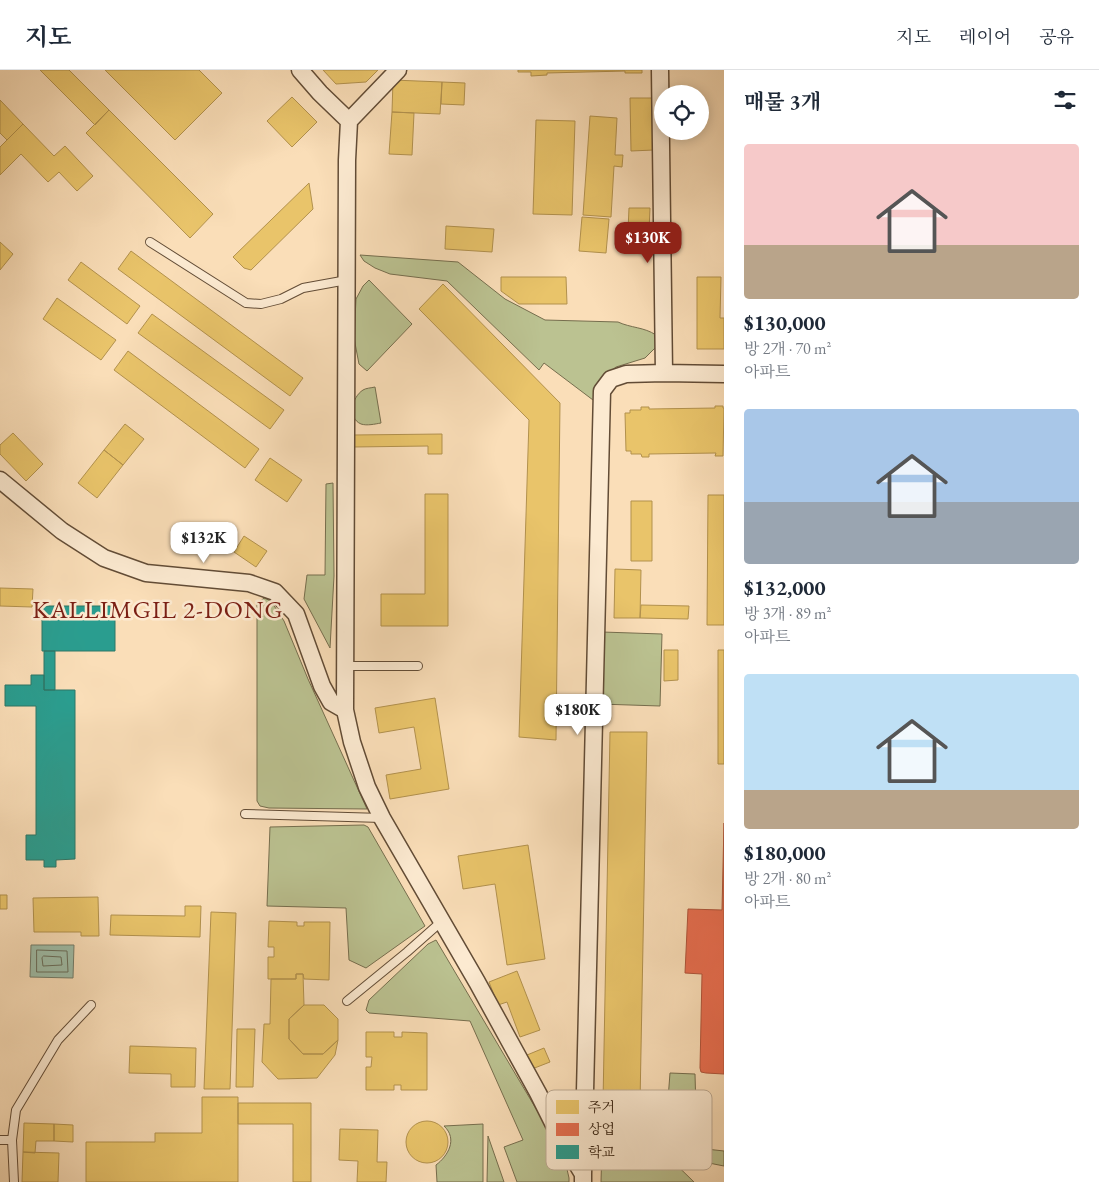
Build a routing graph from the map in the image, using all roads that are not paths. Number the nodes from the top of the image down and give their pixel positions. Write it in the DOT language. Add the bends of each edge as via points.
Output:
graph roads {
  1 [pos="300,70"];
  2 [pos="398,70"];
  3 [pos="660,70"];
  4 [pos="349,121"];
  5 [pos="150,242"];
  6 [pos="347,280"];
  7 [pos="664,373"];
  8 [pos="724,374"];
  9 [pos="0,480"];
  10 [pos="346,666"];
  11 [pos="418,666"];
  12 [pos="345,710"];
  13 [pos="246,814"];
  14 [pos="382,818"];
  15 [pos="442,920"];
  16 [pos="347,1001"];
  17 [pos="91,1004"];
  18 [pos="585,1090"];
  19 [pos="546,1108"];
  20 [pos="0,1140"];
  21 [pos="12,1140"];
  22 [pos="14,1182"];
  1 -- 4 [label="street"];
  2 -- 4 [label="street"];
  3 -- 7 [label="street"];
  4 -- 6 [label="street"];
  5 -- 6 [label="lane" via="246,303 261,304 304,288"];
  6 -- 10 [label="street"];
  7 -- 8 [label="street"];
  7 -- 18 [label="street" via="626,374 611,379 602,391"];
  9 -- 12 [label="street" via="62,531 104,558 146,573 249,582 275,592 296,614 331,702"];
  10 -- 11 [label="lane"];
  10 -- 12 [label="street"];
  12 -- 14 [label="street" via="367,787"];
  13 -- 14 [label="lane"];
  14 -- 15 [label="street"];
  15 -- 16 [label="lane"];
  15 -- 19 [label="street"];
  17 -- 21 [label="lane" via="58,1040 16,1110"];
  20 -- 21 [label="lane"];
  21 -- 22 [label="lane"];
}
